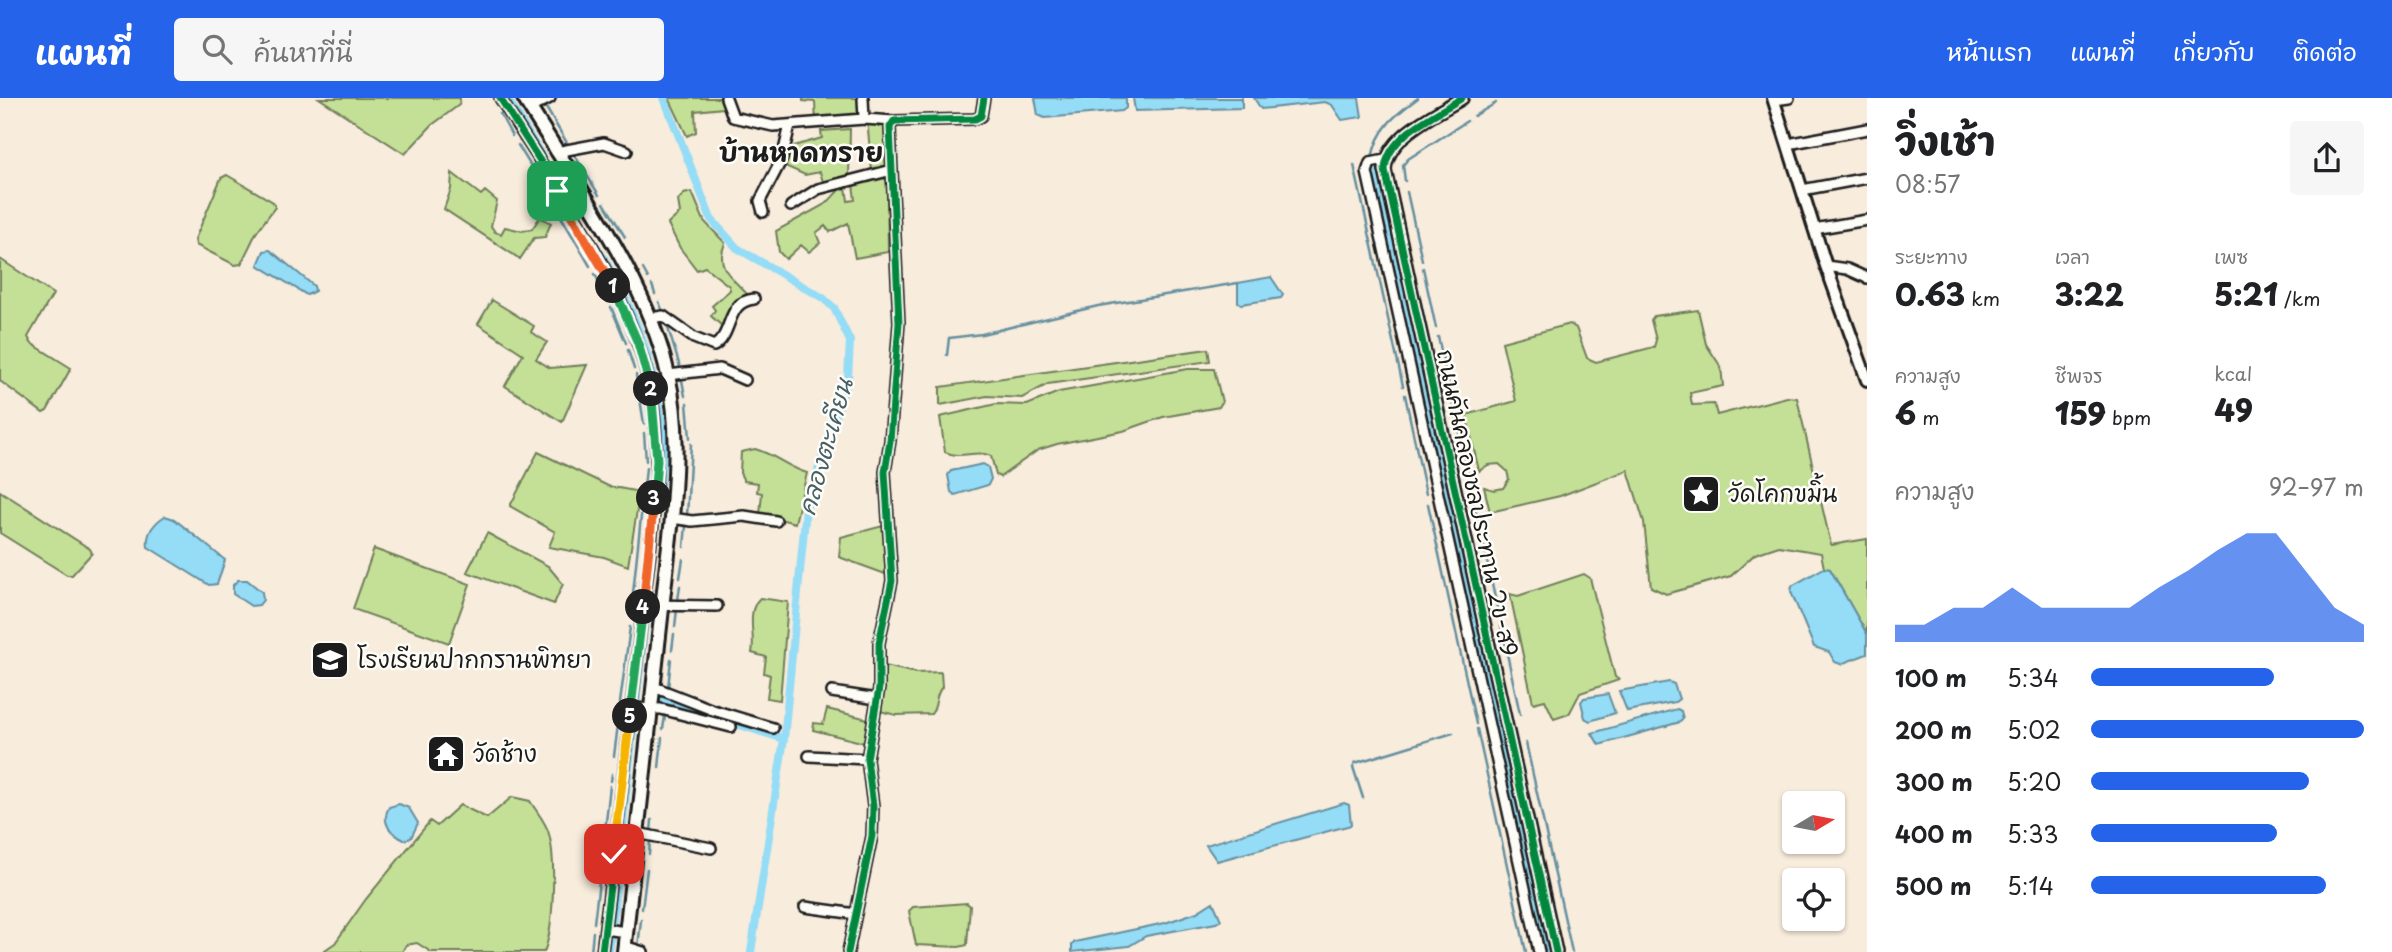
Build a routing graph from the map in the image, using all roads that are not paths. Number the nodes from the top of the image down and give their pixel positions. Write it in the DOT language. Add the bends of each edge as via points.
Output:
graph roads {
  1 [pos="500,98"];
  2 [pos="550,98"];
  3 [pos="726,98"];
  4 [pos="863,98"];
  5 [pos="984,98"];
  6 [pos="1462,98"];
  7 [pos="1788,98"];
  8 [pos="1773,99"];
  9 [pos="527,103"];
  10 [pos="864,119"];
  11 [pos="894,121"];
  12 [pos="790,125"];
  13 [pos="1867,129"];
  14 [pos="1788,144"];
  15 [pos="627,151"];
  16 [pos="556,152"];
  17 [pos="1385,160"];
  18 [pos="892,170"];
  19 [pos="1867,178"];
  20 [pos="1802,190"];
  21 [pos="791,206"];
  22 [pos="763,212"];
  23 [pos="1867,220"];
  24 [pos="1814,229"];
  25 [pos="1826,266"];
  26 [pos="1867,278"];
  27 [pos="754,299"];
  28 [pos="651,318"];
  29 [pos="653,361"];
  30 [pos="668,374"];
  31 [pos="744,380"];
  32 [pos="1867,380"];
  33 [pos="666,459"];
  34 [pos="672,518"];
  35 [pos="776,521"];
  36 [pos="652,605"];
  37 [pos="717,606"];
  38 [pos="650,620"];
  39 [pos="654,687"];
  40 [pos="832,692"];
  41 [pos="877,699"];
  42 [pos="640,709"];
  43 [pos="1496,722"];
  44 [pos="731,727"];
  45 [pos="773,728"];
  46 [pos="809,756"];
  47 [pos="867,759"];
  48 [pos="637,832"];
  49 [pos="711,848"];
  50 [pos="804,907"];
  51 [pos="856,914"];
  52 [pos="607,929"];
  53 [pos="623,932"];
  54 [pos="624,949"];
  55 [pos="602,952"];
  56 [pos="643,952"];
  57 [pos="848,952"];
  58 [pos="1539,952"];
  59 [pos="1556,952"];
  1 -- 29 [label="street"];
  2 -- 9 [label="street"];
  3 -- 12 [label="street" via="733,117"];
  4 -- 10 [label="street"];
  5 -- 11 [label="street" via="981,116 975,119"];
  6 -- 17 [label="street" via="1398,141"];
  7 -- 8 [label="street"];
  8 -- 14 [label="street"];
  9 -- 16 [label="main road"];
  10 -- 11 [label="street"];
  10 -- 12 [label="street"];
  11 -- 18 [label="street" via="890,127"];
  12 -- 22 [label="street" via="782,159 760,201"];
  13 -- 14 [label="street"];
  14 -- 20 [label="street"];
  15 -- 16 [label="street" via="604,143"];
  16 -- 28 [label="main road"];
  17 -- 43 [label="street, ถนนคันคลองชลประทาน 2ข-ส9"];
  17 -- 43 [label="street" via="1370,163 1367,172"];
  18 -- 21 [label="street" via="818,189"];
  18 -- 41 [label="street" via="899,323 884,492 892,581 879,643"];
  19 -- 20 [label="street"];
  20 -- 24 [label="street"];
  23 -- 24 [label="street"];
  24 -- 25 [label="street"];
  25 -- 26 [label="street"];
  25 -- 32 [label="street"];
  27 -- 28 [label="street" via="736,306 713,346 663,316"];
  28 -- 29 [label="main road"];
  29 -- 30 [label="main road"];
  29 -- 33 [label="street" via="652,400"];
  30 -- 31 [label="street" via="720,369"];
  30 -- 33 [label="main road"];
  33 -- 34 [label="main road"];
  33 -- 36 [label="street"];
  34 -- 35 [label="street" via="692,521 744,516"];
  34 -- 36 [label="main road"];
  36 -- 37 [label="street"];
  36 -- 38 [label="main road"];
  36 -- 38 [label="street"];
  38 -- 39 [label="main road"];
  38 -- 42 [label="street"];
  39 -- 42 [label="main road"];
  39 -- 45 [label="street"];
  40 -- 41 [label="street"];
  41 -- 47 [label="street"];
  42 -- 44 [label="street" via="700,717"];
  42 -- 48 [label="main road"];
  42 -- 52 [label="street"];
  43 -- 58 [label="street"];
  43 -- 59 [label="street, ถนนคันคลองชลประทาน 2ข-ส9"];
  46 -- 47 [label="street"];
  47 -- 51 [label="street" via="872,836"];
  48 -- 49 [label="street"];
  48 -- 53 [label="main road"];
  50 -- 51 [label="street"];
  51 -- 57 [label="street"];
  52 -- 53 [label="street"];
  52 -- 55 [label="street"];
  53 -- 54 [label="main road"];
  54 -- 56 [label="street"];
}
